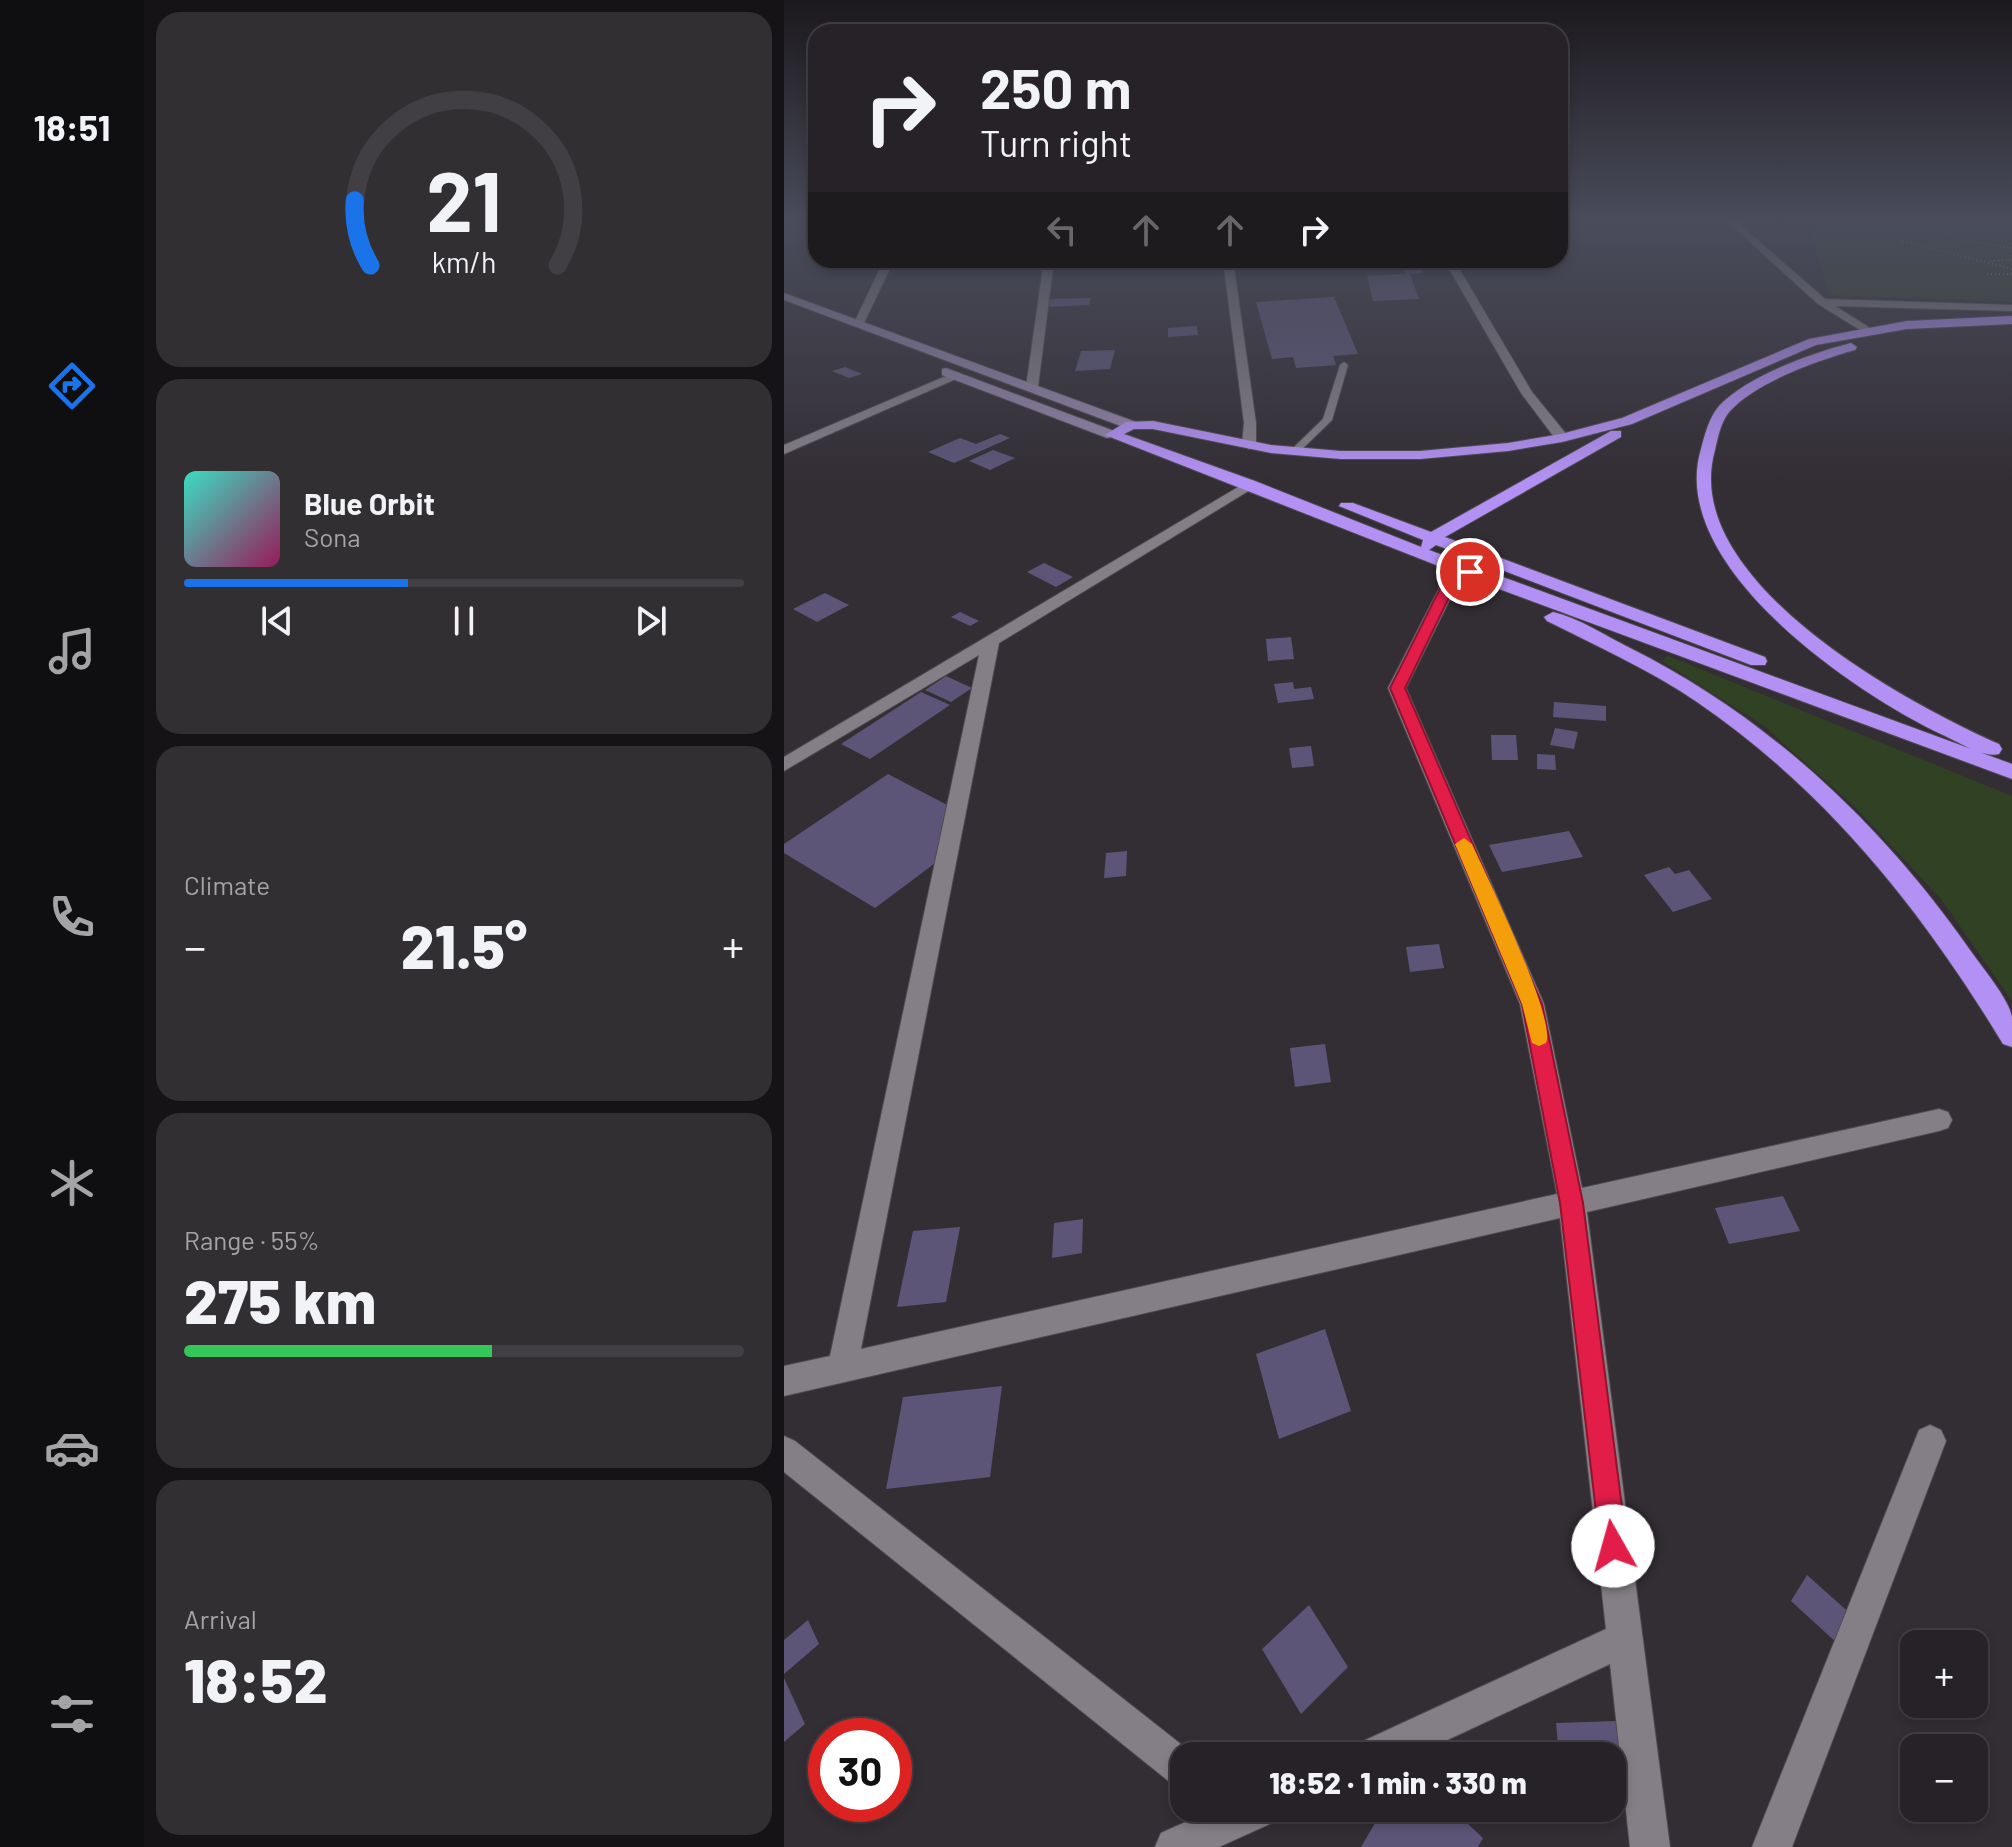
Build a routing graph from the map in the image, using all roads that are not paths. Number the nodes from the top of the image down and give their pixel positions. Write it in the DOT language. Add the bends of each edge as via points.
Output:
graph roads {
  1 [pos="818,308"];
  2 [pos="866,308"];
  3 [pos="1043,308"];
  4 [pos="1235,308"];
  5 [pos="1477,308"];
  6 [pos="1832,308"];
  7 [pos="784,311"];
  8 [pos="2012,320"];
  9 [pos="859,323"];
  10 [pos="823,325"];
  11 [pos="1869,331"];
  12 [pos="2012,331"];
  13 [pos="849,335"];
  14 [pos="890,350"];
  15 [pos="1344,365"];
  16 [pos="930,366"];
  17 [pos="957,376"];
  18 [pos="1032,387"];
  19 [pos="1673,401"];
  20 [pos="1131,425"];
  21 [pos="1112,435"];
  22 [pos="1562,438"];
  23 [pos="1249,445"];
  24 [pos="784,450"];
  25 [pos="1294,452"];
  26 [pos="1250,484"];
  27 [pos="1432,538"];
  28 [pos="1432,557"];
  29 [pos="1464,569"];
  30 [pos="991,639"];
  31 [pos="1868,718"];
  32 [pos="2012,759"];
  33 [pos="784,765"];
  34 [pos="2012,772"];
  35 [pos="2012,1036"];
  36 [pos="1939,1120"];
  37 [pos="1572,1203"];
  38 [pos="842,1368"];
  39 [pos="784,1381"];
  40 [pos="1930,1441"];
  41 [pos="784,1452"];
  42 [pos="1625,1639"];
  43 [pos="1402,1742"];
  44 [pos="1170,1759"];
  45 [pos="1224,1822"];
  46 [pos="1175,1847"];
  47 [pos="1650,1847"];
  48 [pos="1772,1847"];
  1 -- 9 [label="main road"];
  2 -- 9 [label="street"];
  3 -- 18 [label="street"];
  4 -- 23 [label="street"];
  5 -- 22 [label="street" via="1527,393"];
  6 -- 11 [label="street"];
  7 -- 10 [label="main road"];
  8 -- 11 [label="highway"];
  9 -- 18 [label="main road"];
  11 -- 19 [label="highway" via="1813,342"];
  12 -- 32 [label="highway" via="1925,335 1847,348 1775,377 1725,408 1703,448 1702,493 1719,541 1761,597 1821,651 1921,716"];
  13 -- 14 [label="main road"];
  15 -- 25 [label="lane" via="1327,420"];
  16 -- 17 [label="main road"];
  17 -- 21 [label="main road"];
  17 -- 24 [label="street"];
  18 -- 20 [label="main road"];
  19 -- 22 [label="highway" via="1627,421"];
  19 -- 27 [label="highway"];
  20 -- 21 [label="highway"];
  20 -- 23 [label="highway" via="1170,427"];
  20 -- 27 [label="highway"];
  21 -- 26 [label="highway"];
  22 -- 25 [label="highway" via="1420,455"];
  23 -- 25 [label="highway"];
  26 -- 28 [label="highway"];
  26 -- 30 [label="street"];
  27 -- 28 [label="highway" via="1427,547"];
  27 -- 31 [label="highway" via="1807,680"];
  28 -- 29 [label="highway"];
  29 -- 31 [label="highway"];
  29 -- 35 [label="highway" via="1674,680 1786,760 1897,869 1970,967"];
  29 -- 37 [label="street" via="1397,688 1532,1004"];
  30 -- 33 [label="street"];
  30 -- 38 [label="street"];
  31 -- 34 [label="highway"];
  36 -- 37 [label="street"];
  37 -- 38 [label="street"];
  37 -- 42 [label="street"];
  38 -- 39 [label="street"];
  40 -- 48 [label="street"];
  41 -- 44 [label="street"];
  42 -- 43 [label="street"];
  42 -- 47 [label="street"];
  45 -- 46 [label="street"];
}
